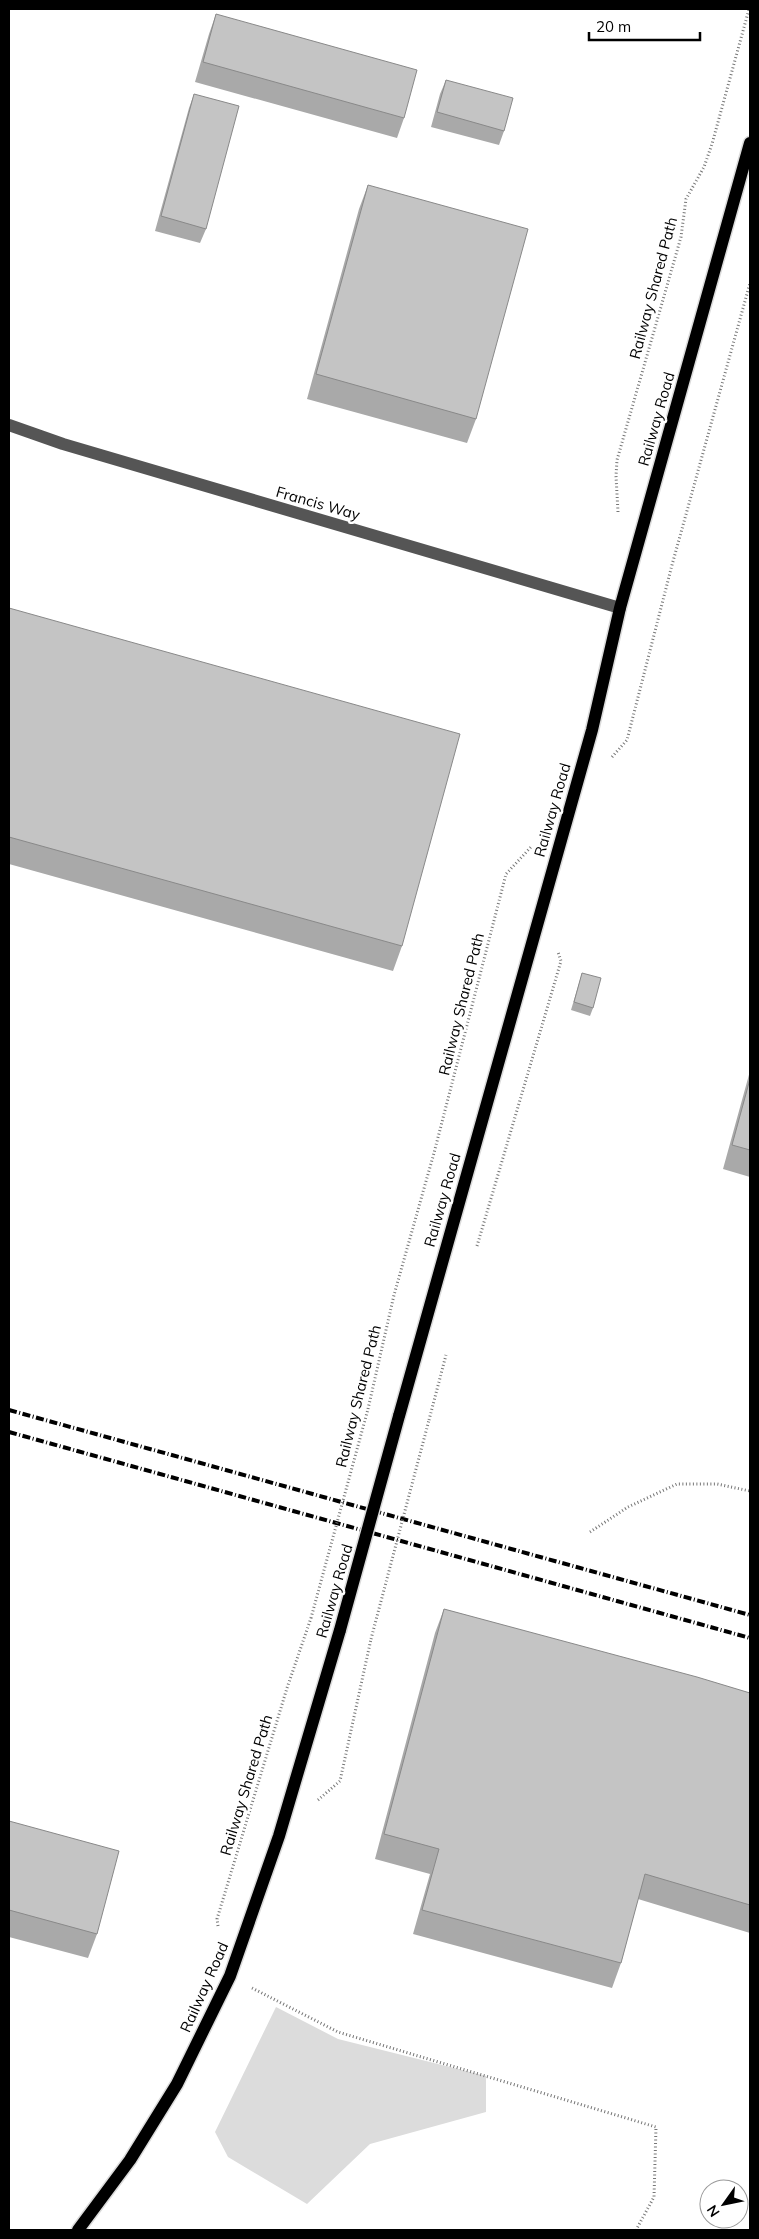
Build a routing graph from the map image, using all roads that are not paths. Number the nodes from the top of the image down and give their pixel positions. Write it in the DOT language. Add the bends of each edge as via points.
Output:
graph roads {
  1 [pos="750,143"];
  2 [pos="9,425"];
  3 [pos="620,608"];
  4 [pos="78,2230"];
  1 -- 3 [label="main road, Railway Road"];
  2 -- 3 [label="street, Francis Way"];
  3 -- 4 [label="main road, Railway Road, bridge" via="592,730 340,1630 278,1836 230,1976 177,2084 130,2160"];
}
